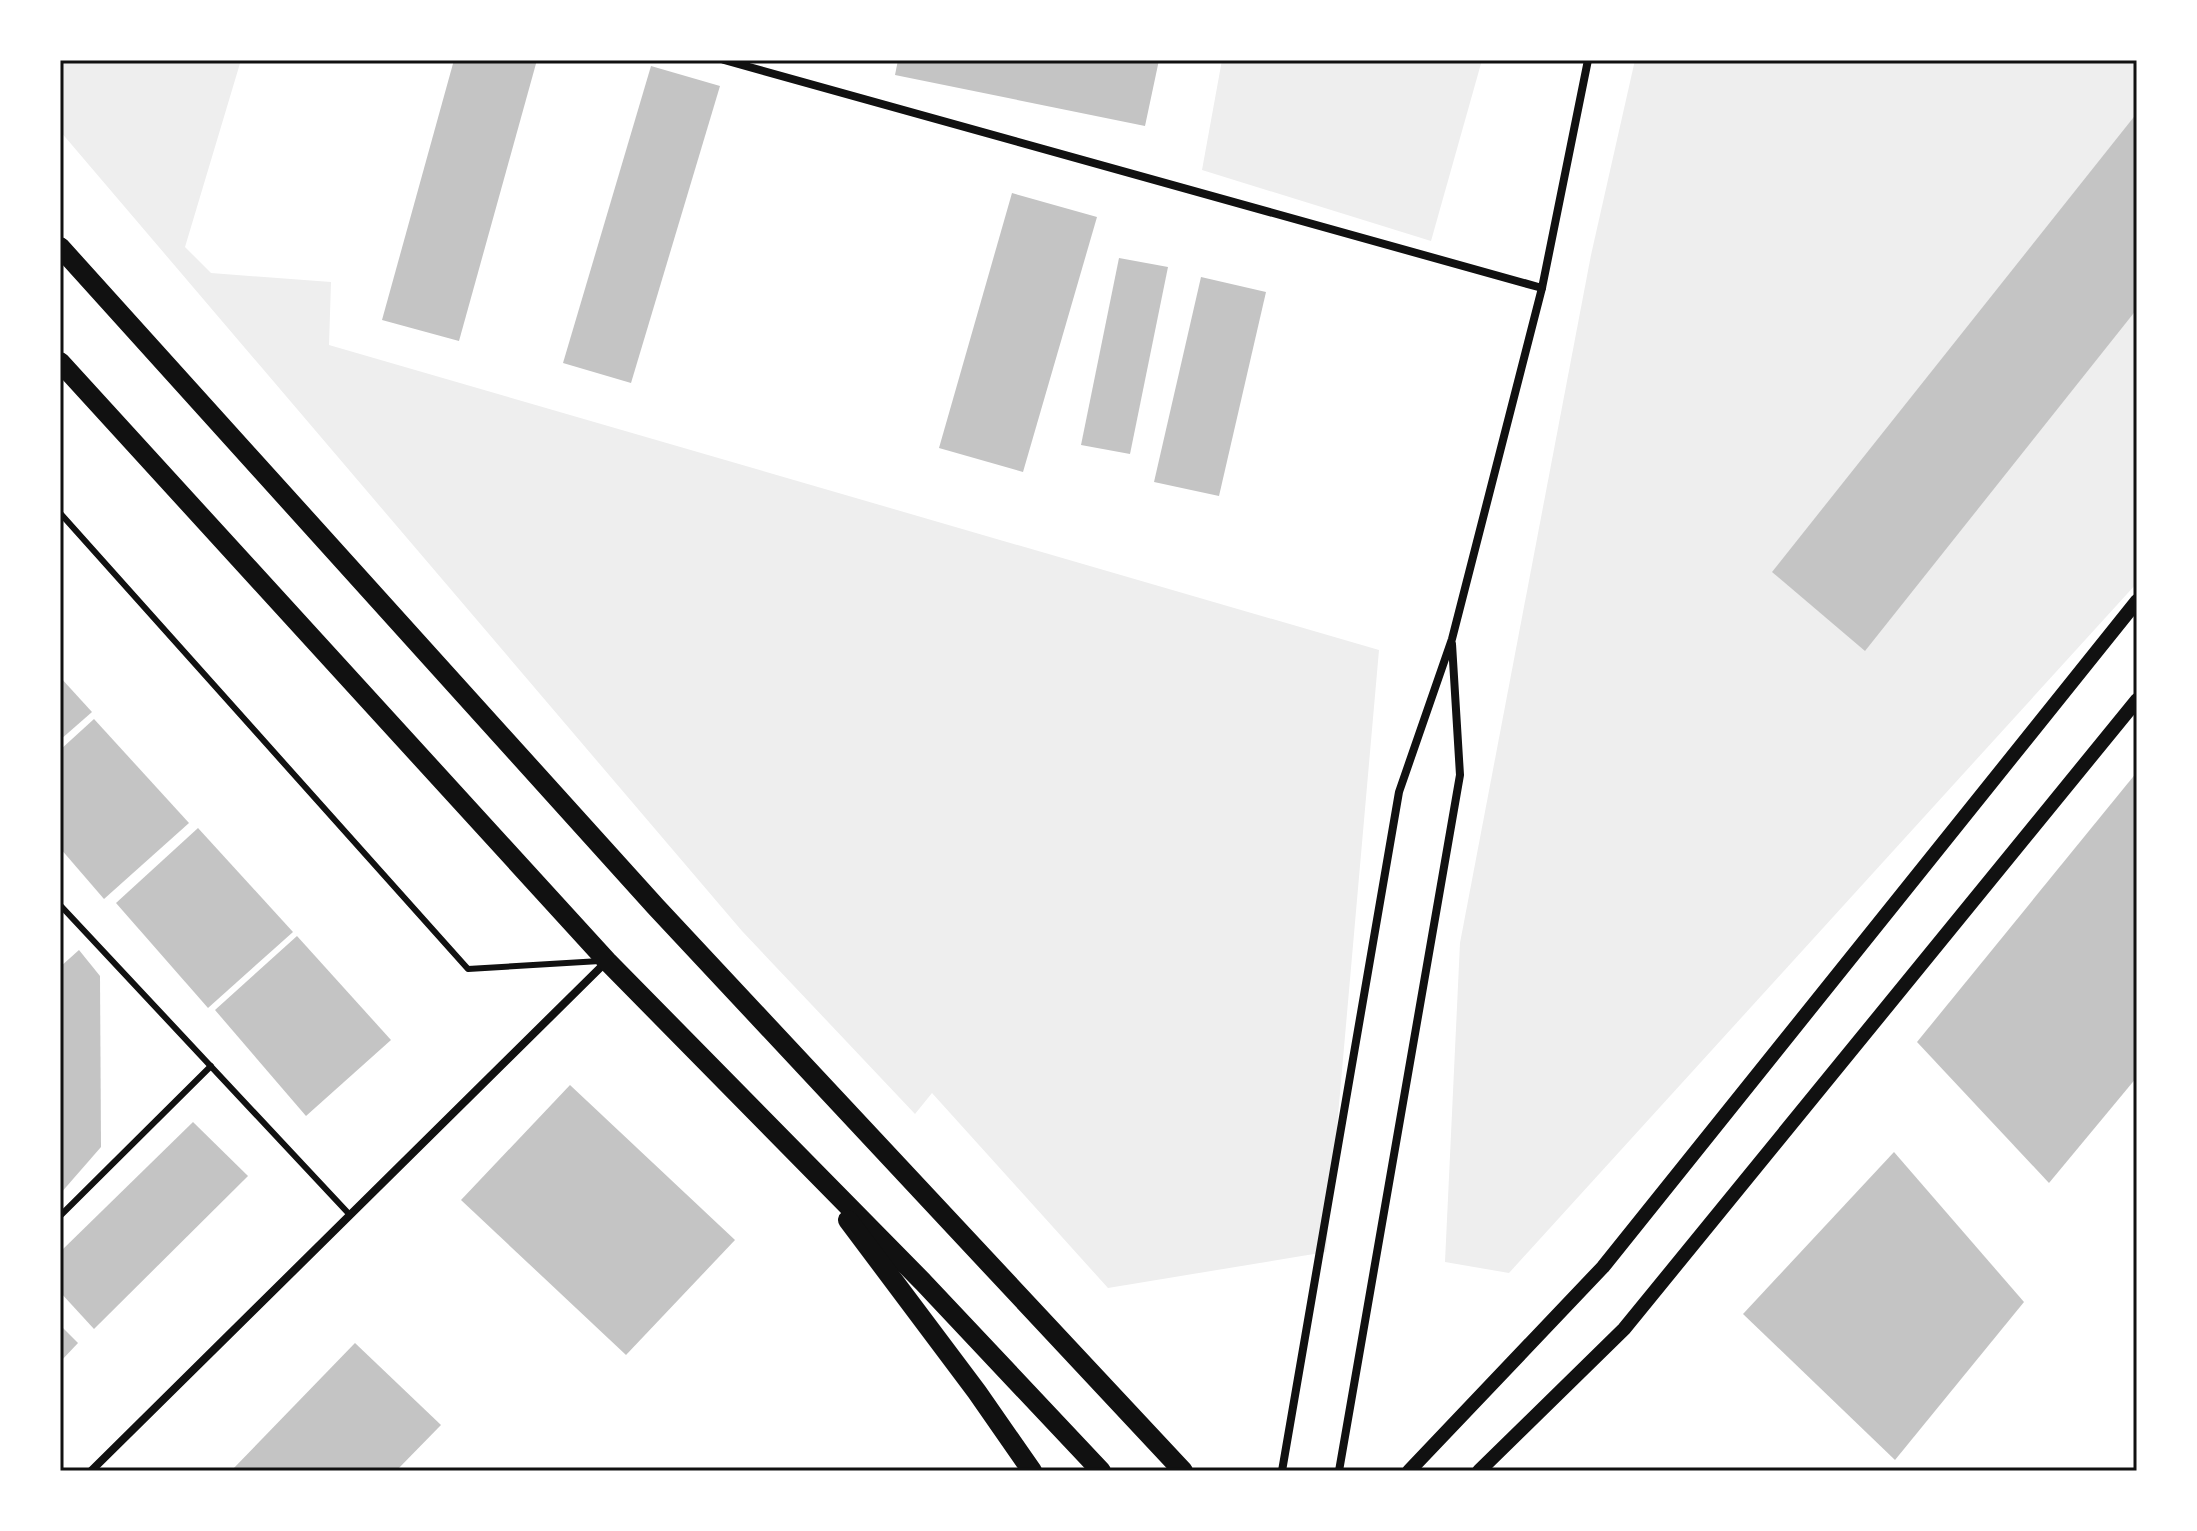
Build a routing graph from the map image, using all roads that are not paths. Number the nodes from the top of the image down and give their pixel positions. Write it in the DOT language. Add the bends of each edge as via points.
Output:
graph roads {
  1 [pos="724,60"];
  2 [pos="1588,60"];
  3 [pos="60,247"];
  4 [pos="1542,288"];
  5 [pos="60,362"];
  6 [pos="60,513"];
  7 [pos="2137,601"];
  8 [pos="1452,639"];
  9 [pos="2137,700"];
  10 [pos="60,905"];
  11 [pos="607,961"];
  12 [pos="211,1066"];
  13 [pos="800,1156"];
  14 [pos="350,1215"];
  15 [pos="60,1216"];
  16 [pos="91,1471"];
  17 [pos="1032,1471"];
  18 [pos="1101,1471"];
  19 [pos="1183,1471"];
  20 [pos="1282,1471"];
  21 [pos="1339,1471"];
  22 [pos="1409,1471"];
  23 [pos="1479,1471"];
  1 -- 4 [label="street"];
  2 -- 4 [label="street"];
  3 -- 19 [label="main road" via="656,907"];
  4 -- 8 [label="street"];
  5 -- 11 [label="main road"];
  6 -- 11 [label="lane" via="468,969"];
  7 -- 22 [label="street" via="1603,1267"];
  8 -- 20 [label="street" via="1399,792"];
  8 -- 21 [label="street" via="1460,775"];
  9 -- 23 [label="street" via="1624,1329"];
  10 -- 12 [label="lane"];
  11 -- 13 [label="main road"];
  11 -- 14 [label="street"];
  12 -- 14 [label="lane"];
  12 -- 15 [label="lane"];
  13 -- 17 [label="main road"];
  13 -- 18 [label="main road"];
  14 -- 16 [label="street"];
}
